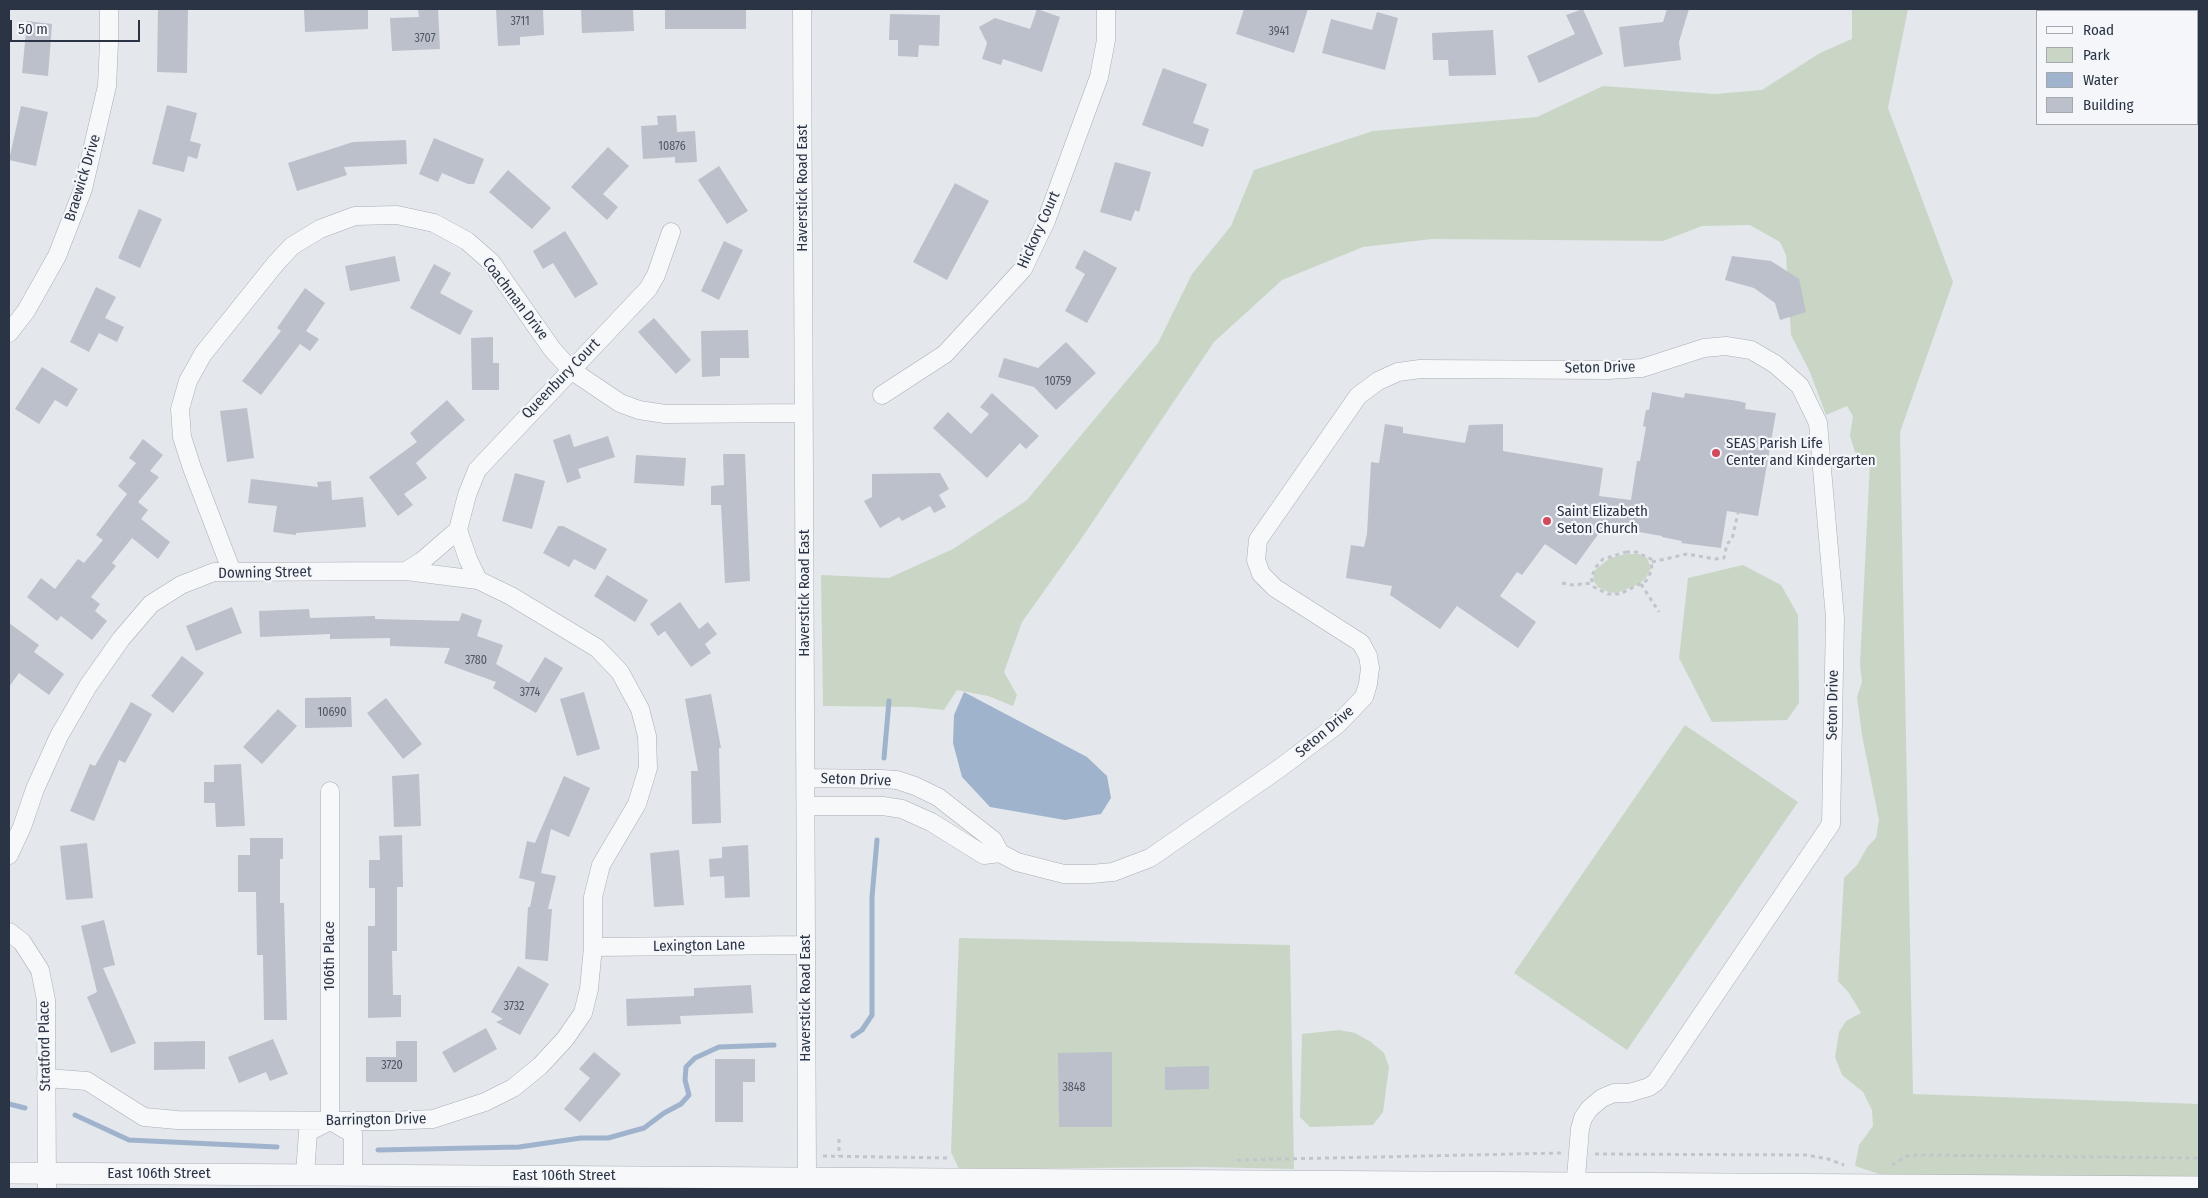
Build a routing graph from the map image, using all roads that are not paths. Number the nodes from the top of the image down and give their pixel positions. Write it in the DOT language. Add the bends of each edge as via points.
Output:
graph roads {
  1 [pos="108,9"];
  2 [pos="802,9"];
  3 [pos="1106,9"];
  4 [pos="671,232"];
  5 [pos="9,333"];
  6 [pos="571,370"];
  7 [pos="882,395"];
  8 [pos="804,414"];
  9 [pos="458,530"];
  10 [pos="406,571"];
  11 [pos="232,572"];
  12 [pos="478,580"];
  13 [pos="597,648"];
  14 [pos="806,778"];
  15 [pos="330,791"];
  16 [pos="806,806"];
  17 [pos="1000,853"];
  18 [pos="9,855"];
  19 [pos="9,932"];
  20 [pos="806,946"];
  21 [pos="593,947"];
  22 [pos="46,1078"];
  23 [pos="330,1121"];
  24 [pos="9,1173"];
  25 [pos="306,1174"];
  26 [pos="353,1175"];
  27 [pos="807,1178"];
  28 [pos="46,1181"];
  29 [pos="1575,1186"];
  30 [pos="2199,1186"];
  1 -- 5 [label="street, Braewick Drive" via="107,86 83,189 58,256 26,311"];
  2 -- 8 [label="street, Haverstick Road East"];
  3 -- 7 [label="street, Hickory Court" via="1106,40 1099,77 1046,221 1024,269 945,354"];
  4 -- 6 [label="street, Queenbury Court" via="648,289"];
  6 -- 8 [label="street, Coachman Drive" via="608,397 639,410 665,414"];
  6 -- 9 [label="street, Queenbury Court" via="477,470"];
  6 -- 11 [label="street, Coachman Drive" via="552,349 491,262 467,241 434,223 397,215 355,216 320,229 295,244 276,263 203,354 188,381 180,409 182,437"];
  8 -- 14 [label="street, Haverstick Road East"];
  9 -- 10 [label="street"];
  9 -- 12 [label="street"];
  10 -- 11 [label="street, Downing Street"];
  10 -- 12 [label="street, Downing Street"];
  11 -- 18 [label="street, Downing Street" via="214,572 181,585 151,604 121,639 58,736"];
  12 -- 13 [label="street, Downing Street"];
  13 -- 21 [label="street, Barrington Drive" via="620,672 640,709 647,736 648,768 637,804 601,865 593,897"];
  14 -- 16 [label="street, Haverstick Road East"];
  14 -- 17 [label="street, Seton Drive" via="897,780 915,786 938,797 993,840"];
  15 -- 23 [label="street, 106th Place"];
  16 -- 17 [label="street, Seton Drive" via="902,809 931,822 984,855"];
  16 -- 20 [label="street, Haverstick Road East"];
  17 -- 29 [label="street, Seton Drive" via="1031,867 1064,874 1098,874 1134,865 1150,858 1272,774 1338,724 1364,697 1370,668 1361,643 1275,588 1261,574 1256,560 1258,540 1358,396 1378,380 1398,372 1420,369 1642,368 1704,348 1726,346 1751,350 1775,364 1800,386 1818,423 1835,618 1831,824 1656,1082 1629,1093 1614,1093 1589,1109 1580,1129"];
  19 -- 22 [label="street, Stratford Place" via="22,942 40,970 46,1000"];
  20 -- 21 [label="street, Lexington Lane"];
  20 -- 27 [label="street, Haverstick Road East"];
  21 -- 23 [label="street, Barrington Drive" via="583,1013 540,1066 513,1088 485,1102 433,1119"];
  22 -- 23 [label="street, Barrington Drive" via="87,1081 144,1117 157,1119"];
  22 -- 28 [label="street, Stratford Place"];
  23 -- 25 [label="street" via="308,1132"];
  23 -- 26 [label="street" via="353,1134"];
  24 -- 28 [label="street, East 106th Street"];
  25 -- 26 [label="street, East 106th Street"];
  25 -- 28 [label="street, East 106th Street"];
  26 -- 27 [label="street, East 106th Street"];
  27 -- 29 [label="street, East 106th Street"];
  29 -- 30 [label="street, East 106th Street"];
}
